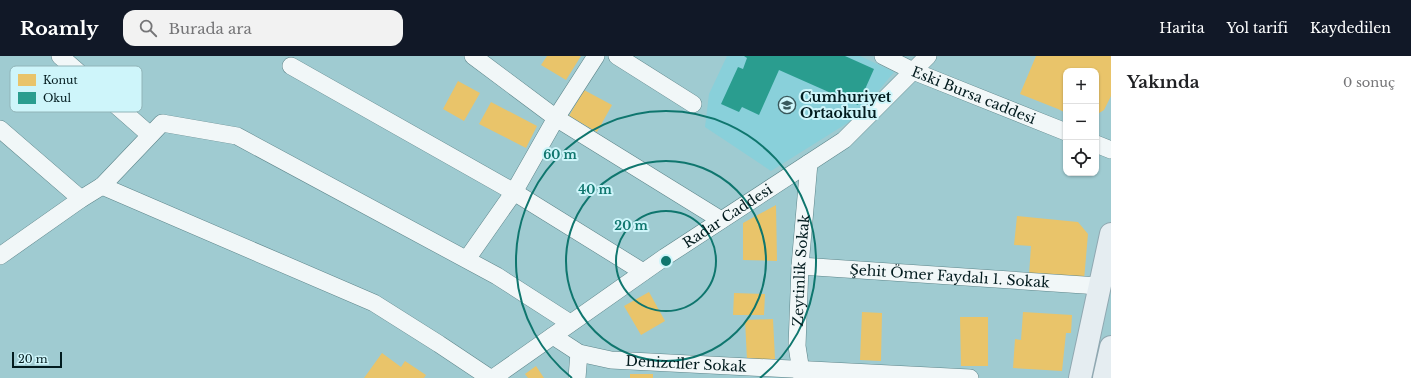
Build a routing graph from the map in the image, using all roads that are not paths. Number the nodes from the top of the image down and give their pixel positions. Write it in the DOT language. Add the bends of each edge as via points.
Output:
graph roads {
  1 [pos="60,56"];
  2 [pos="473,56"];
  3 [pos="596,56"];
  4 [pos="617,56"];
  5 [pos="883,56"];
  6 [pos="928,56"];
  7 [pos="71,66"];
  8 [pos="291,66"];
  9 [pos="914,71"];
  10 [pos="693,104"];
  11 [pos="124,112"];
  12 [pos="556,118"];
  13 [pos="0,129"];
  14 [pos="1063,131"];
  15 [pos="150,135"];
  16 [pos="1099,145"];
  17 [pos="1111,150"];
  18 [pos="809,163"];
  19 [pos="102,186"];
  20 [pos="514,192"];
  21 [pos="81,199"];
  22 [pos="721,220"];
  23 [pos="1111,234"];
  24 [pos="2,252"];
  25 [pos="467,260"];
  26 [pos="800,266"];
  27 [pos="643,272"];
  28 [pos="1099,286"];
  29 [pos="570,324"];
  30 [pos="553,336"];
  31 [pos="1111,347"];
  32 [pos="579,353"];
  33 [pos="801,373"];
  34 [pos="491,378"];
  35 [pos="577,378"];
  36 [pos="970,378"];
  37 [pos="1080,378"];
  38 [pos="1104,378"];
  1 -- 7 [label="street"];
  2 -- 12 [label="street"];
  3 -- 12 [label="street"];
  4 -- 10 [label="street"];
  5 -- 9 [label="street, Eski Bursa caddesi"];
  6 -- 9 [label="street, Radar Caddesi"];
  8 -- 20 [label="street"];
  9 -- 14 [label="street, Eski Bursa caddesi"];
  9 -- 18 [label="street, Radar Caddesi" via="844,140"];
  11 -- 15 [label="street"];
  12 -- 20 [label="street"];
  12 -- 22 [label="street"];
  13 -- 21 [label="street"];
  15 -- 19 [label="street"];
  15 -- 25 [label="street" via="162,123 237,136"];
  16 -- 17 [label="street"];
  18 -- 22 [label="street, Radar Caddesi"];
  18 -- 26 [label="street, Zeytinlik Sokak"];
  19 -- 21 [label="street"];
  19 -- 34 [label="street" via="374,303"];
  20 -- 25 [label="street"];
  20 -- 27 [label="street"];
  21 -- 24 [label="street"];
  22 -- 27 [label="street, Radar Caddesi"];
  23 -- 28 [label="main road"];
  25 -- 29 [label="street" via="497,276"];
  26 -- 28 [label="street, Şehit Ömer Faydalı 1. Sokak"];
  26 -- 33 [label="street, Zeytinlik Sokak" via="797,346"];
  27 -- 29 [label="street, Radar Caddesi"];
  28 -- 37 [label="main road"];
  29 -- 30 [label="street, Radar Caddesi"];
  30 -- 32 [label="street, Denizciler Sokak"];
  30 -- 34 [label="street, Radar Caddesi"];
  31 -- 38 [label="main road"];
  32 -- 33 [label="street, Denizciler Sokak" via="611,360"];
  32 -- 35 [label="street"];
  33 -- 36 [label="street, Denizciler Sokak"];
}
